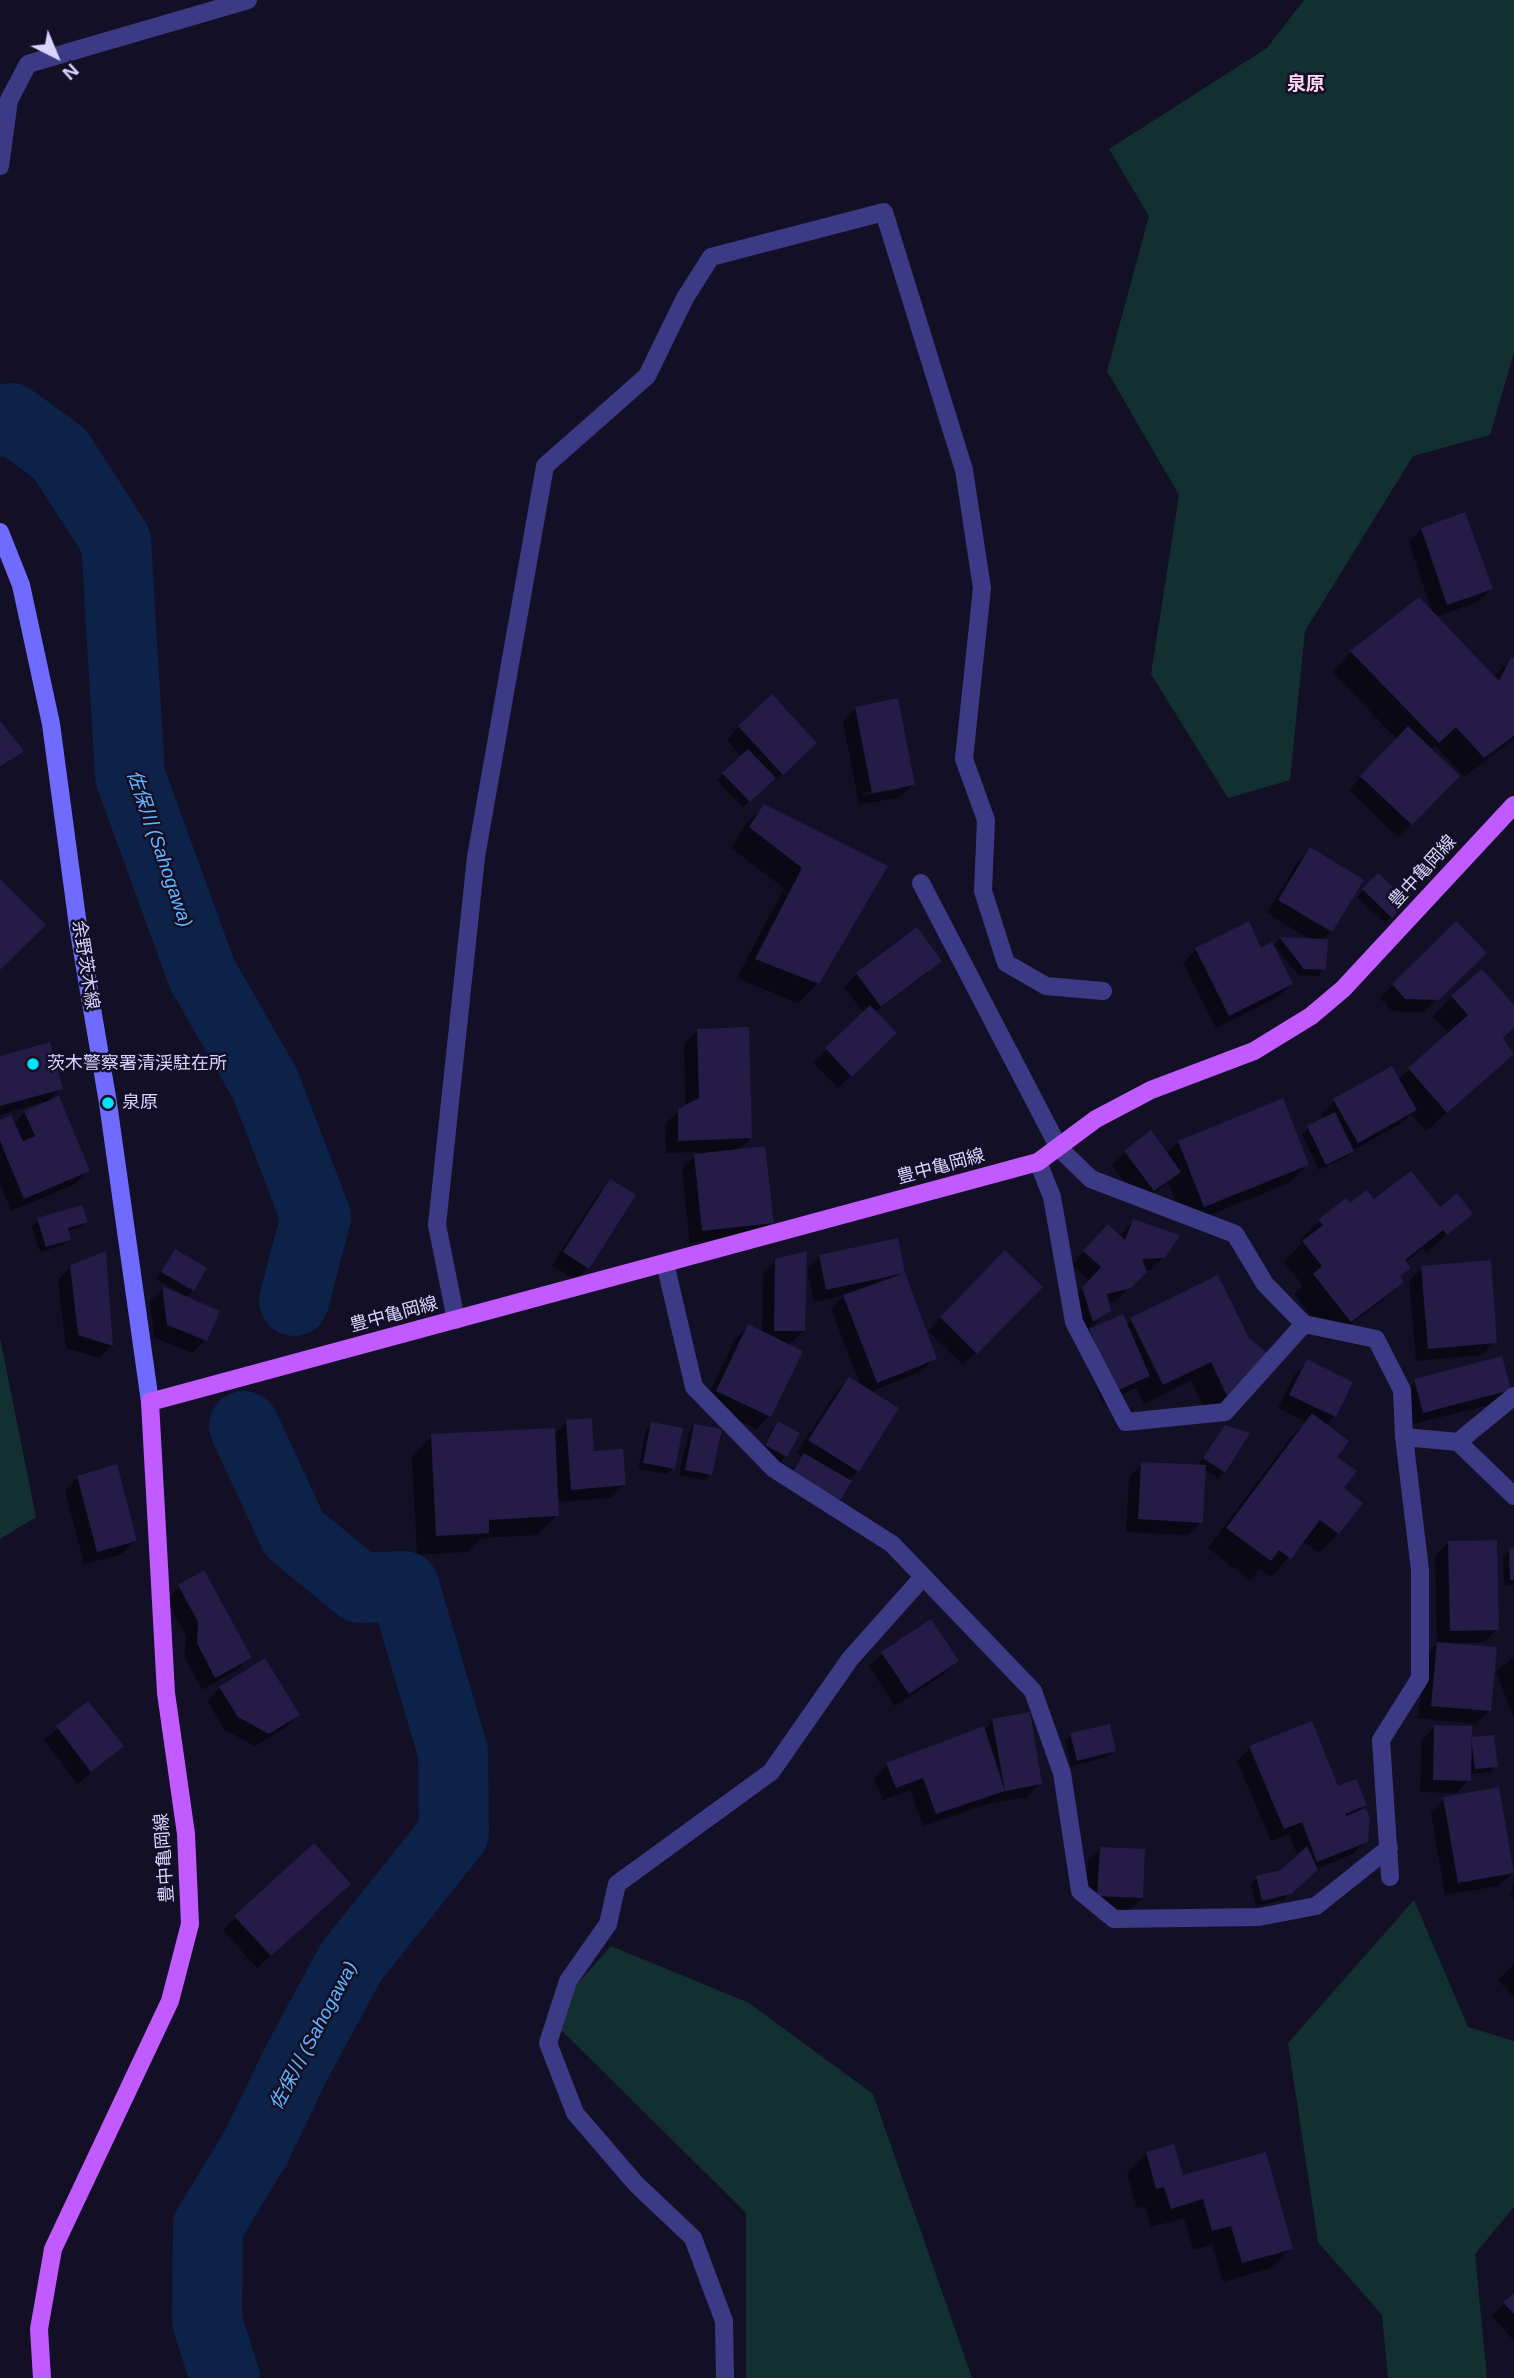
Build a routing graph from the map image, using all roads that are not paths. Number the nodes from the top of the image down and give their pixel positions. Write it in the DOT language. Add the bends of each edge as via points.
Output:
graph roads {
  1 [pos="248,0"];
  2 [pos="0,166"];
  3 [pos="0,532"];
  4 [pos="1514,804"];
  5 [pos="921,883"];
  6 [pos="1103,991"];
  7 [pos="1059,1148"];
  8 [pos="1038,1162"];
  9 [pos="665,1263"];
  10 [pos="456,1320"];
  11 [pos="1304,1324"];
  12 [pos="1514,1396"];
  13 [pos="150,1402"];
  14 [pos="1404,1437"];
  15 [pos="1458,1442"];
  16 [pos="1514,1496"];
  17 [pos="923,1577"];
  18 [pos="1389,1848"];
  19 [pos="1390,1877"];
  20 [pos="42,2378"];
  21 [pos="726,2378"];
  1 -- 2 [label="street" via="28,64 9,100"];
  3 -- 13 [label="main road, 余野茨木線" via="21,585 51,724"];
  4 -- 7 [label="main road, 豊中亀岡線" via="1343,989 1311,1016 1254,1051 1151,1090 1096,1119"];
  5 -- 7 [label="street"];
  6 -- 10 [label="street" via="1046,986 1006,963 983,891 986,820 964,759 982,588 964,470 884,212 711,257 647,376 545,466 476,856 438,1211"];
  7 -- 8 [label="main road, 豊中亀岡線"];
  7 -- 11 [label="street" via="1091,1179 1235,1234 1265,1284"];
  8 -- 9 [label="main road, 豊中亀岡線"];
  8 -- 11 [label="street" via="1052,1197 1074,1322 1126,1422 1225,1412"];
  9 -- 10 [label="main road, 豊中亀岡線"];
  9 -- 17 [label="street" via="694,1387 774,1469 892,1544"];
  10 -- 13 [label="main road, 豊中亀岡線"];
  11 -- 14 [label="street" via="1376,1339 1402,1390"];
  12 -- 15 [label="street"];
  13 -- 20 [label="main road, 豊中亀岡線" via="166,1693 186,1834 190,1924 170,2001 53,2249 39,2329"];
  14 -- 15 [label="street"];
  14 -- 18 [label="street" via="1420,1570 1420,1678 1381,1740"];
  15 -- 16 [label="street"];
  17 -- 18 [label="street" via="1033,1690 1062,1773 1080,1891 1114,1919 1259,1917 1316,1906"];
  17 -- 21 [label="street" via="850,1659 771,1772 617,1884 608,1924 568,1981 548,2043 575,2113 636,2184 693,2238 724,2321"];
  18 -- 19 [label="street"];
}
